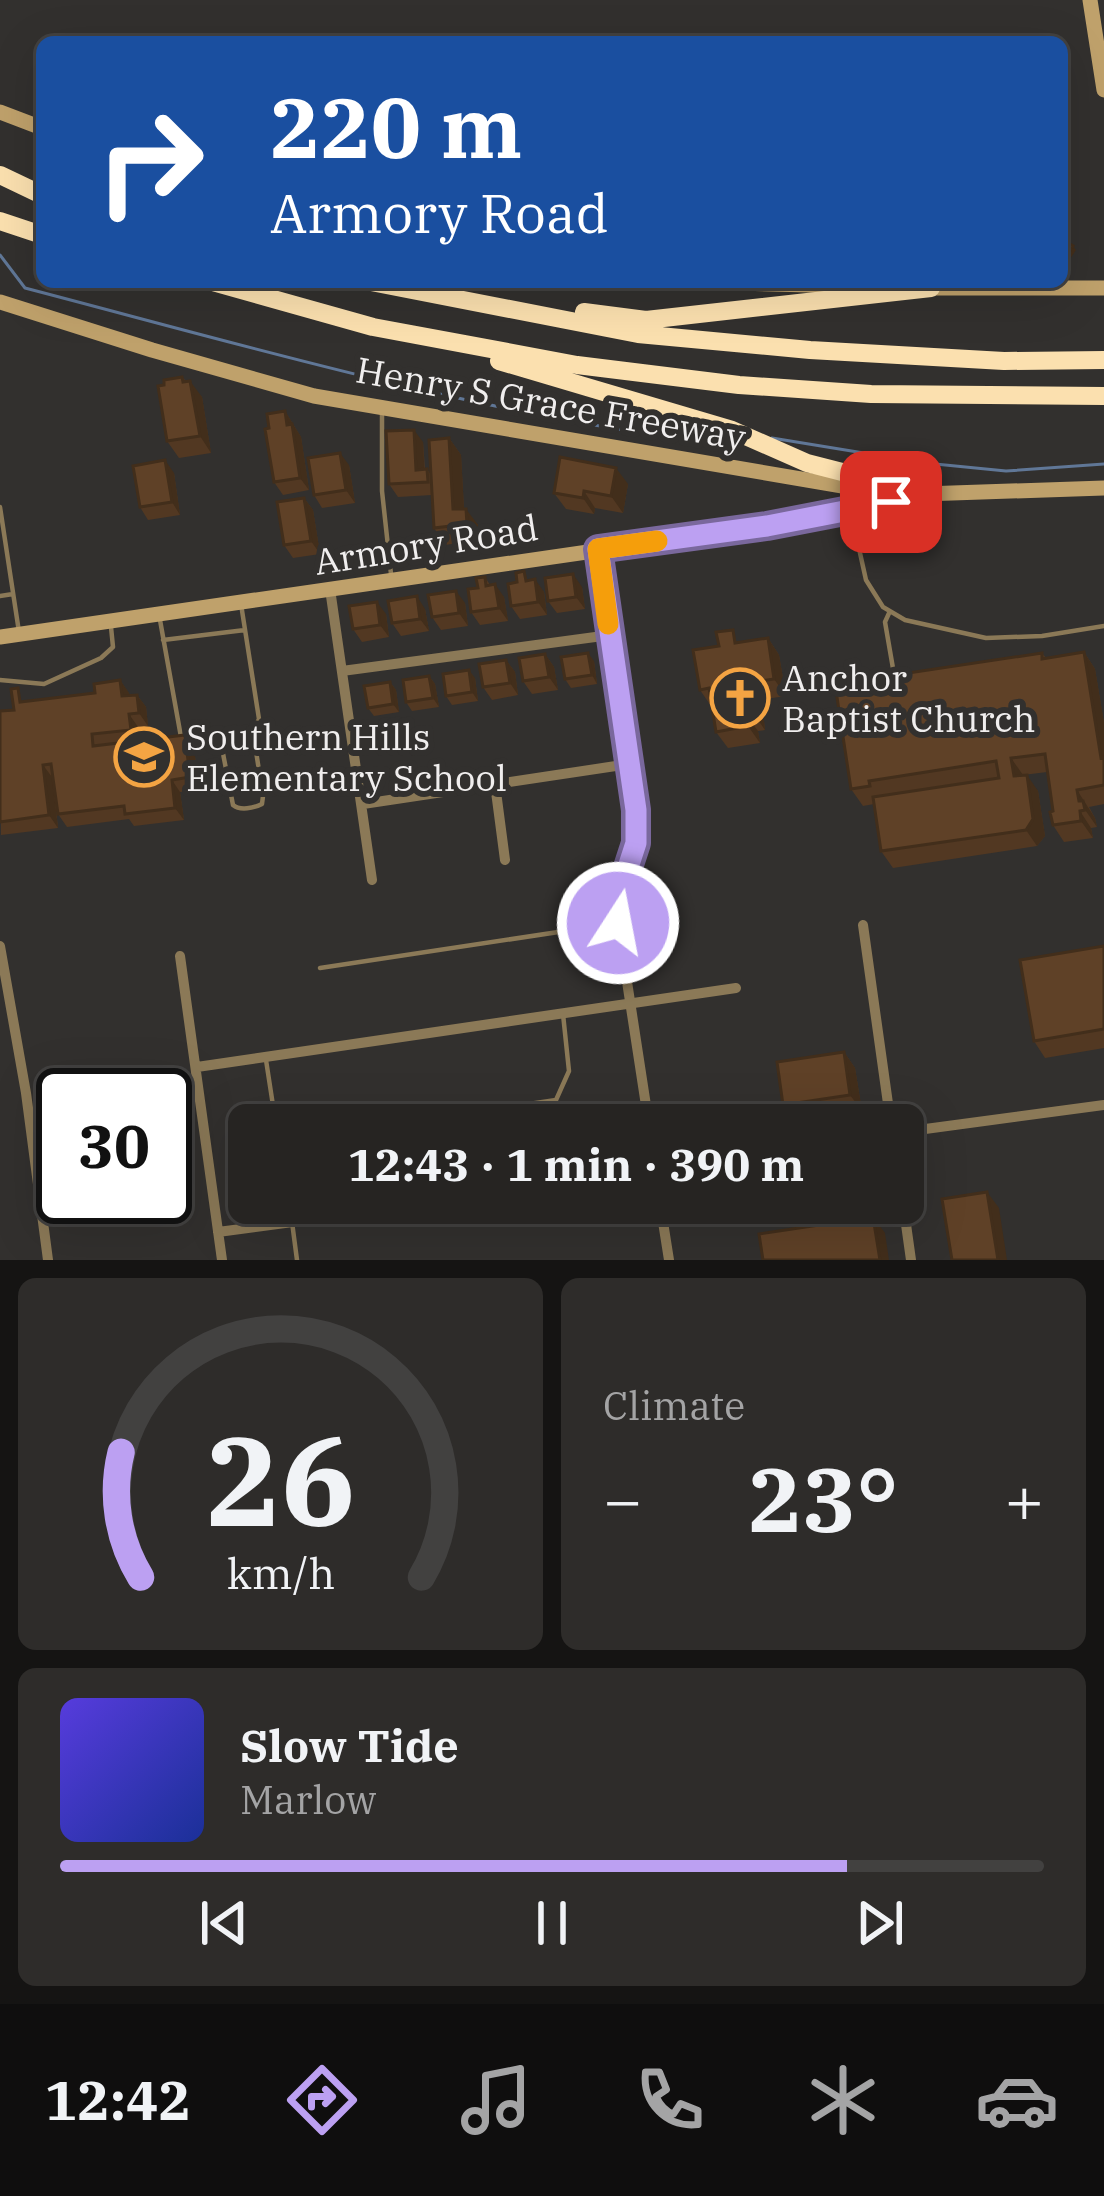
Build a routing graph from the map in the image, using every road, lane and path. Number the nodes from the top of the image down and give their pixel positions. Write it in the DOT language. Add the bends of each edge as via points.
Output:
graph roads {
  1 [pos="1095,5"];
  2 [pos="1104,90"];
  3 [pos="0,112"];
  4 [pos="36,126"];
  5 [pos="0,178"];
  6 [pos="36,193"];
  7 [pos="0,224"];
  8 [pos="36,235"];
  9 [pos="234,288"];
  10 [pos="394,288"];
  11 [pos="931,288"];
  12 [pos="1104,288"];
  13 [pos="398,289"];
  14 [pos="0,302"];
  15 [pos="373,327"];
  16 [pos="1098,360"];
  17 [pos="1100,396"];
  18 [pos="382,407"];
  19 [pos="1104,488"];
  20 [pos="932,495"];
  21 [pos="0,507"];
  22 [pos="851,510"];
  23 [pos="598,549"];
  24 [pos="392,580"];
  25 [pos="329,589"];
  26 [pos="13,594"];
  27 [pos="0,596"];
  28 [pos="241,603"];
  29 [pos="890,611"];
  30 [pos="159,614"];
  31 [pos="110,622"];
  32 [pos="1104,626"];
  33 [pos="245,630"];
  34 [pos="19,635"];
  35 [pos="610,635"];
  36 [pos="0,638"];
  37 [pos="164,640"];
  38 [pos="342,671"];
  39 [pos="0,680"];
  40 [pos="896,686"];
  41 [pos="253,733"];
  42 [pos="220,738"];
  43 [pos="629,764"];
  44 [pos="495,784"];
  45 [pos="363,804"];
  46 [pos="506,860"];
  47 [pos="372,880"];
  48 [pos="618,923"];
  49 [pos="863,925"];
  50 [pos="0,946"];
  51 [pos="180,956"];
  52 [pos="320,968"];
  53 [pos="736,988"];
  54 [pos="631,1004"];
  55 [pos="563,1014"];
  56 [pos="266,1057"];
  57 [pos="197,1067"];
  58 [pos="273,1104"];
  59 [pos="529,1104"];
  60 [pos="646,1104"];
  61 [pos="888,1104"];
  62 [pos="1104,1105"];
  63 [pos="924,1129"];
  64 [pos="277,1224"];
  65 [pos="292,1224"];
  66 [pos="664,1224"];
  67 [pos="906,1224"];
  68 [pos="218,1232"];
  69 [pos="48,1260"];
  70 [pos="223,1260"];
  71 [pos="297,1260"];
  72 [pos="670,1260"];
  73 [pos="911,1260"];
  1 -- 2 [label="street"];
  3 -- 4 [label="street"];
  5 -- 6 [label="highway"];
  7 -- 8 [label="highway"];
  9 -- 15 [label="highway, Henry S Grace Freeway"];
  10 -- 13 [label="highway"];
  11 -- 12 [label="street"];
  11 -- 13 [label="highway" via="646,320"];
  13 -- 16 [label="highway" via="638,334 1004,361"];
  14 -- 18 [label="street, Henry S Grace Freeway" via="314,396"];
  15 -- 17 [label="highway, Henry S Grace Freeway" via="739,385"];
  15 -- 20 [label="highway"];
  18 -- 20 [label="street, Henry S Grace Freeway"];
  18 -- 24 [label="lane"];
  19 -- 20 [label="street, Henry S Grace Freeway"];
  20 -- 22 [label="street, Armory Road"];
  21 -- 26 [label="lane"];
  22 -- 23 [label="street, Armory Road"];
  22 -- 29 [label="lane" via="866,580"];
  23 -- 24 [label="street, Armory Road"];
  23 -- 35 [label="street"];
  24 -- 25 [label="street, Armory Road"];
  25 -- 28 [label="street, Armory Road"];
  25 -- 38 [label="street"];
  26 -- 27 [label="lane"];
  26 -- 34 [label="lane"];
  28 -- 30 [label="street, Armory Road"];
  28 -- 33 [label="lane"];
  29 -- 32 [label="lane" via="986,638"];
  29 -- 40 [label="lane"];
  30 -- 31 [label="street, Armory Road"];
  30 -- 37 [label="lane"];
  31 -- 34 [label="street, Armory Road"];
  31 -- 39 [label="lane" via="113,647 101,658 44,684"];
  33 -- 37 [label="lane"];
  33 -- 41 [label="lane" via="260,719"];
  34 -- 36 [label="street, Armory Road"];
  35 -- 38 [label="street"];
  35 -- 43 [label="street"];
  37 -- 42 [label="lane" via="181,737"];
  38 -- 45 [label="street"];
  41 -- 42 [label="lane"];
  41 -- 42 [label="lane" via="258,806 233,805"];
  43 -- 44 [label="street"];
  43 -- 48 [label="street" via="636,843"];
  44 -- 45 [label="street"];
  44 -- 46 [label="street"];
  45 -- 47 [label="street"];
  48 -- 52 [label="lane"];
  48 -- 54 [label="street"];
  49 -- 61 [label="street"];
  50 -- 69 [label="street"];
  51 -- 57 [label="street"];
  53 -- 54 [label="street"];
  54 -- 55 [label="street"];
  54 -- 60 [label="street"];
  55 -- 56 [label="street"];
  55 -- 59 [label="lane" via="569,1071 556,1100"];
  56 -- 57 [label="street"];
  56 -- 58 [label="lane"];
  57 -- 68 [label="street"];
  62 -- 63 [label="street"];
  64 -- 68 [label="street"];
  65 -- 71 [label="lane"];
  66 -- 72 [label="street"];
  67 -- 73 [label="street"];
  68 -- 70 [label="street"];
}
